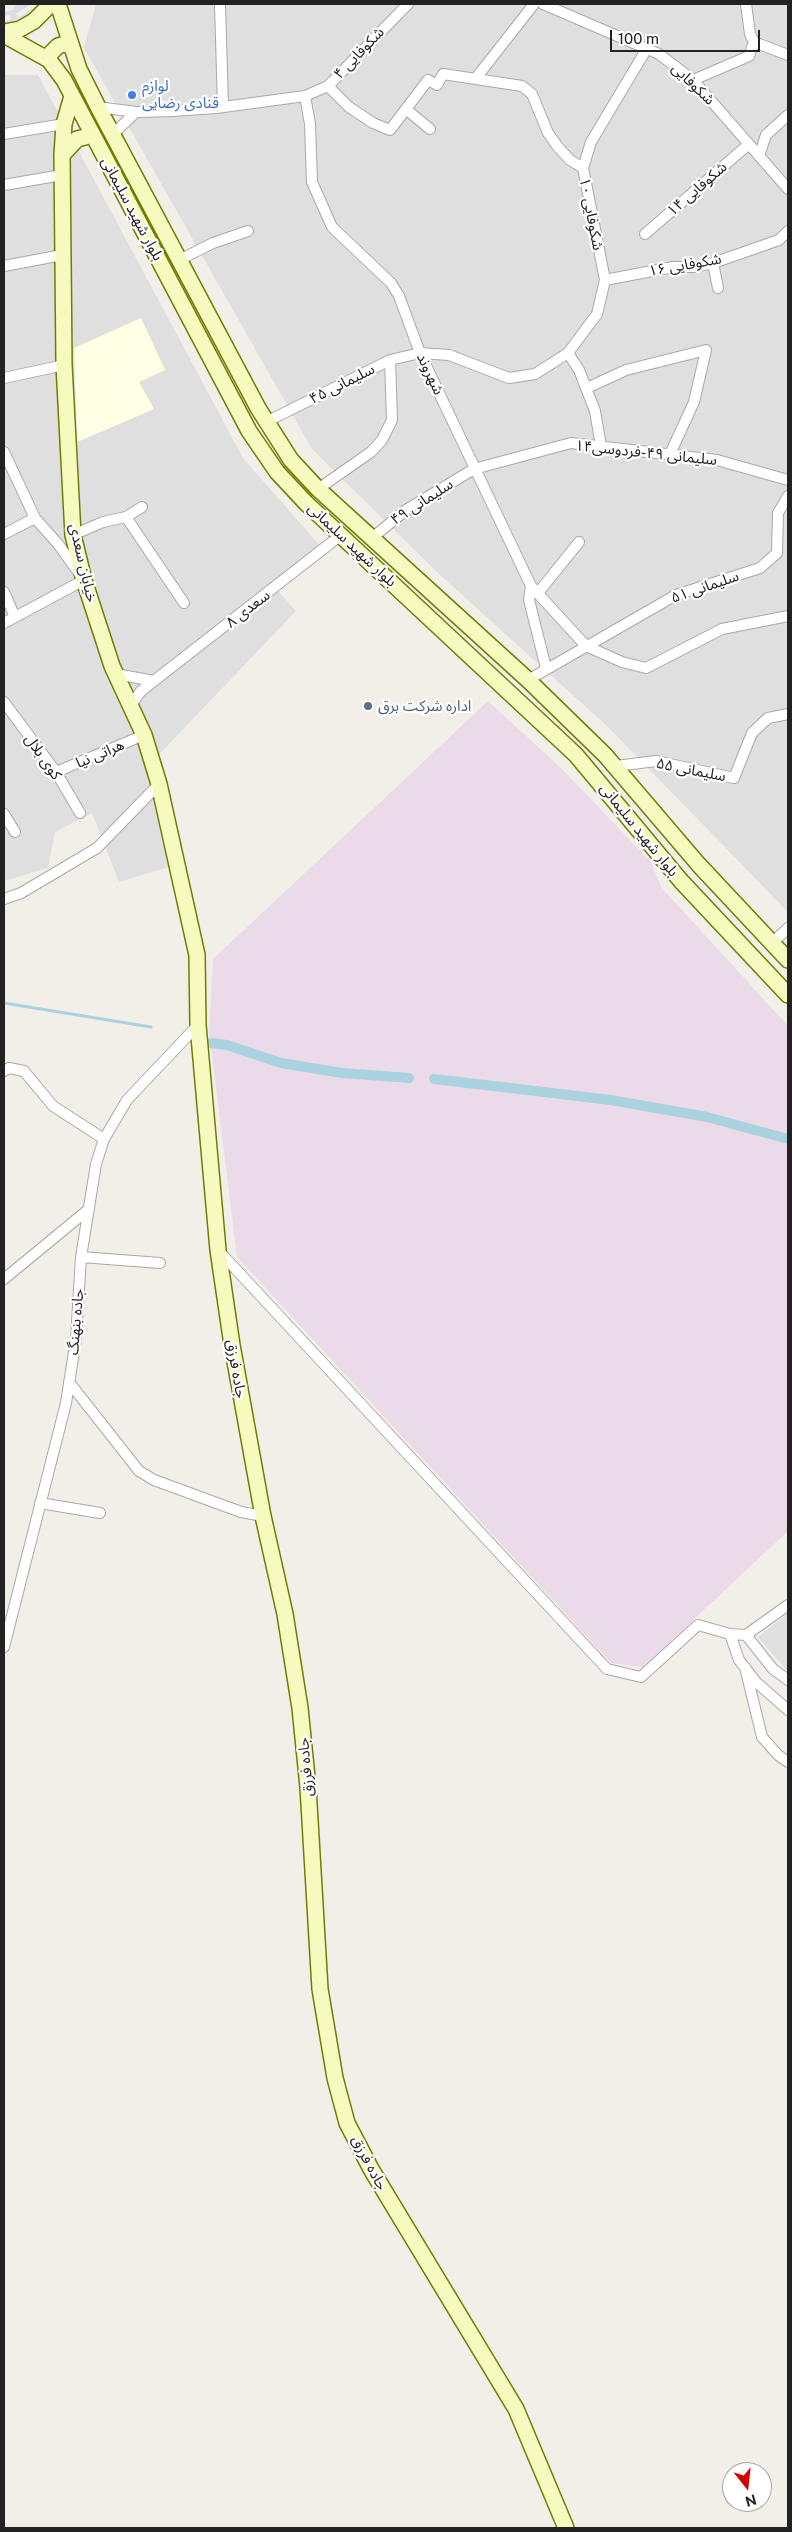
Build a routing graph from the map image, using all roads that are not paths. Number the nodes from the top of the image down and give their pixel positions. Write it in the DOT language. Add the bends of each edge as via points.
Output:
graph roads {
  1 [pos="51,4"];
  2 [pos="58,4"];
  3 [pos="220,4"];
  4 [pos="408,4"];
  5 [pos="534,4"];
  6 [pos="746,4"];
  7 [pos="547,5"];
  8 [pos="4,34"];
  9 [pos="754,42"];
  10 [pos="71,46"];
  11 [pos="646,50"];
  12 [pos="788,54"];
  13 [pos="49,60"];
  14 [pos="476,78"];
  15 [pos="693,80"];
  16 [pos="328,86"];
  17 [pos="72,96"];
  18 [pos="305,96"];
  19 [pos="98,107"];
  20 [pos="219,107"];
  21 [pos="407,110"];
  22 [pos="136,112"];
  23 [pos="788,115"];
  24 [pos="64,124"];
  25 [pos="430,129"];
  26 [pos="4,134"];
  27 [pos="92,135"];
  28 [pos="112,135"];
  29 [pos="749,144"];
  30 [pos="62,155"];
  31 [pos="759,156"];
  32 [pos="583,168"];
  33 [pos="62,176"];
  34 [pos="4,185"];
  35 [pos="788,189"];
  36 [pos="248,231"];
  37 [pos="788,231"];
  38 [pos="645,234"];
  39 [pos="62,255"];
  40 [pos="180,260"];
  41 [pos="712,263"];
  42 [pos="4,266"];
  43 [pos="605,280"];
  44 [pos="718,288"];
  45 [pos="420,353"];
  46 [pos="568,354"];
  47 [pos="390,360"];
  48 [pos="64,365"];
  49 [pos="4,378"];
  50 [pos="587,388"];
  51 [pos="266,422"];
  52 [pos="601,446"];
  53 [pos="4,452"];
  54 [pos="670,454"];
  55 [pos="474,469"];
  56 [pos="788,480"];
  57 [pos="318,489"];
  58 [pos="788,496"];
  59 [pos="142,507"];
  60 [pos="126,517"];
  61 [pos="35,518"];
  62 [pos="4,534"];
  63 [pos="74,535"];
  64 [pos="341,535"];
  65 [pos="372,538"];
  66 [pos="579,542"];
  67 [pos="84,580"];
  68 [pos="419,580"];
  69 [pos="534,590"];
  70 [pos="4,592"];
  71 [pos="405,595"];
  72 [pos="184,603"];
  73 [pos="788,616"];
  74 [pos="15,617"];
  75 [pos="4,623"];
  76 [pos="586,646"];
  77 [pos="546,668"];
  78 [pos="116,674"];
  79 [pos="154,680"];
  80 [pos="528,680"];
  81 [pos="4,702"];
  82 [pos="131,705"];
  83 [pos="788,714"];
  84 [pos="144,735"];
  85 [pos="616,766"];
  86 [pos="56,772"];
  87 [pos="159,784"];
  88 [pos="80,813"];
  89 [pos="4,814"];
  90 [pos="15,832"];
  91 [pos="4,899"];
  92 [pos="788,928"];
  93 [pos="772,943"];
  94 [pos="197,955"];
  95 [pos="788,960"];
  96 [pos="788,995"];
  97 [pos="198,1025"];
  98 [pos="4,1071"];
  99 [pos="104,1139"];
  100 [pos="89,1209"];
  101 [pos="218,1250"];
  102 [pos="81,1257"];
  103 [pos="160,1263"];
  104 [pos="4,1279"];
  105 [pos="69,1382"];
  106 [pos="40,1503"];
  107 [pos="100,1513"];
  108 [pos="263,1516"];
  109 [pos="788,1605"];
  110 [pos="730,1634"];
  111 [pos="746,1635"];
  112 [pos="4,1647"];
  113 [pos="745,1668"];
  114 [pos="788,1680"];
  115 [pos="788,1710"];
  116 [pos="788,1762"];
  117 [pos="566,2528"];
  1 -- 8 [label="main road" via="34,21"];
  2 -- 10 [label="main road, بلوار شهید سلیمانی"];
  3 -- 20 [label="street"];
  4 -- 16 [label="street, شکوفایی ۴"];
  5 -- 14 [label="street"];
  6 -- 9 [label="street"];
  7 -- 11 [label="street, شکوفایی"];
  8 -- 13 [label="main road, بلوار شهید سلیمانی"];
  9 -- 12 [label="street"];
  9 -- 15 [label="street" via="749,56"];
  10 -- 13 [label="main road" via="58,46"];
  10 -- 19 [label="main road, بلوار شهید سلیمانی"];
  11 -- 15 [label="street, شکوفایی" via="659,54"];
  11 -- 32 [label="street, شکوفایی ۱۰" via="591,142"];
  13 -- 17 [label="main road, بلوار شهید سلیمانی"];
  14 -- 21 [label="street" via="443,74 437,85 428,80"];
  14 -- 32 [label="street" via="528,89 548,133 570,160"];
  15 -- 29 [label="street, شکوفایی"];
  16 -- 18 [label="street, شکوفایی ۴"];
  16 -- 21 [label="street" via="349,107 390,130"];
  17 -- 24 [label="main road, خیابان سعدی"];
  17 -- 27 [label="main road, بلوار شهید سلیمانی"];
  18 -- 20 [label="street, شکوفایی ۴"];
  18 -- 45 [label="street, شهروند" via="312,182 332,227 390,283 402,302"];
  19 -- 22 [label="street, شکوفایی ۴"];
  19 -- 28 [label="main road, بلوار شهید سلیمانی"];
  20 -- 22 [label="street, شکوفایی ۴"];
  21 -- 25 [label="street"];
  22 -- 28 [label="street"];
  23 -- 31 [label="street" via="766,135"];
  24 -- 26 [label="street"];
  24 -- 30 [label="main road, خیابان سعدی"];
  27 -- 30 [label="main road" via="77,139"];
  27 -- 64 [label="main road, بلوار شهید سلیمانی" via="257,445 287,483"];
  28 -- 40 [label="main road, بلوار شهید سلیمانی"];
  29 -- 31 [label="street, شکوفایی"];
  29 -- 38 [label="street, شکوفایی ۱۴"];
  30 -- 33 [label="main road, خیابان سعدی"];
  31 -- 35 [label="street, شکوفایی"];
  32 -- 43 [label="street, شکوفایی ۱۰"];
  33 -- 34 [label="street"];
  33 -- 39 [label="main road, خیابان سعدی"];
  36 -- 40 [label="street" via="213,243"];
  37 -- 41 [label="street, شکوفایی ۱۶" via="779,240"];
  39 -- 42 [label="street"];
  39 -- 48 [label="main road, خیابان سعدی"];
  40 -- 51 [label="main road, بلوار شهید سلیمانی"];
  41 -- 43 [label="street, شکوفایی ۱۶"];
  41 -- 44 [label="street"];
  43 -- 46 [label="street, شکوفایی ۱۰" via="597,314"];
  45 -- 46 [label="street, سلیمانی ۴۵" via="449,355 509,378 535,374"];
  45 -- 47 [label="street, سلیمانی ۴۵"];
  45 -- 55 [label="street, شهروند"];
  46 -- 50 [label="street"];
  47 -- 51 [label="street, سلیمانی ۴۵"];
  47 -- 57 [label="street" via="392,420 382,440 371,452"];
  48 -- 49 [label="street"];
  48 -- 63 [label="main road, خیابان سعدی"];
  50 -- 52 [label="street"];
  50 -- 54 [label="street" via="626,370 706,350 694,402"];
  51 -- 57 [label="main road, بلوار شهید سلیمانی" via="291,460"];
  52 -- 54 [label="street, سلیمانی ۴۹-فردوسی۱۴"];
  52 -- 55 [label="street, سلیمانی ۴۹-فردوسی۱۴" via="571,443"];
  53 -- 61 [label="street"];
  54 -- 56 [label="street, سلیمانی ۴۹-فردوسی۱۴" via="718,460"];
  55 -- 65 [label="street, سلیمانی ۴۹" via="406,510"];
  55 -- 69 [label="street, شهروند"];
  57 -- 65 [label="main road, بلوار شهید سلیمانی"];
  58 -- 76 [label="street, سلیمانی ۵۱" via="778,514 777,553 760,568 676,594"];
  59 -- 60 [label="street"];
  60 -- 63 [label="street"];
  60 -- 72 [label="street"];
  61 -- 62 [label="street"];
  61 -- 67 [label="street"];
  63 -- 67 [label="main road, خیابان سعدی"];
  64 -- 71 [label="main road, بلوار شهید سلیمانی"];
  64 -- 79 [label="street, سعدی ۸"];
  65 -- 68 [label="main road, بلوار شهید سلیمانی"];
  66 -- 69 [label="street"];
  67 -- 74 [label="street"];
  67 -- 78 [label="main road, خیابان سعدی"];
  68 -- 71 [label="main road"];
  68 -- 80 [label="main road, بلوار شهید سلیمانی"];
  69 -- 76 [label="street, شهروند"];
  69 -- 77 [label="street" via="529,600"];
  70 -- 74 [label="street"];
  71 -- 96 [label="main road, بلوار شهید سلیمانی" via="576,755 680,881"];
  73 -- 76 [label="street" via="722,629 646,668 622,662"];
  74 -- 75 [label="street"];
  76 -- 77 [label="street, سلیمانی ۵۱"];
  77 -- 80 [label="street, سلیمانی ۵۱"];
  78 -- 79 [label="street"];
  78 -- 82 [label="main road, خیابان سعدی"];
  79 -- 82 [label="street, سعدی ۸"];
  80 -- 85 [label="main road, بلوار شهید سلیمانی"];
  81 -- 86 [label="street, کوی بلال"];
  82 -- 84 [label="main road, خیابان سعدی"];
  83 -- 85 [label="street, سلیمانی ۵۵" via="768,718 752,733 734,778 656,762"];
  84 -- 86 [label="street, هراتی نیا"];
  84 -- 87 [label="main road, خیابان سعدی"];
  85 -- 93 [label="main road, بلوار شهید سلیمانی" via="698,865"];
  86 -- 88 [label="street, کوی بلال"];
  87 -- 91 [label="street" via="97,848 21,893"];
  87 -- 94 [label="main road, خیابان سعدی"];
  89 -- 90 [label="street"];
  92 -- 93 [label="street"];
  93 -- 95 [label="main road, بلوار شهید سلیمانی"];
  94 -- 97 [label="main road, جاده فرزق"];
  97 -- 99 [label="street, جاده بنهنگ" via="127,1100"];
  97 -- 101 [label="main road, جاده فرزق"];
  98 -- 99 [label="street" via="9,1068 24,1071 53,1106"];
  99 -- 100 [label="street, جاده بنهنگ" via="96,1164"];
  100 -- 102 [label="street, جاده بنهنگ"];
  100 -- 104 [label="street"];
  101 -- 108 [label="main road, جاده فرزق"];
  101 -- 110 [label="street" via="607,1669 641,1677 698,1625"];
  102 -- 103 [label="street"];
  102 -- 105 [label="street, جاده بنهنگ" via="76,1339"];
  105 -- 106 [label="street, جاده بنهنگ"];
  105 -- 108 [label="street" via="139,1471 154,1480 232,1509"];
  106 -- 107 [label="street"];
  106 -- 112 [label="street, جاده بنهنگ"];
  108 -- 117 [label="main road, جاده فرزق" via="285,1614 300,1708 320,1989 335,2078 347,2123 400,2219 516,2409"];
  109 -- 111 [label="street"];
  110 -- 111 [label="street"];
  110 -- 113 [label="street"];
  111 -- 114 [label="street" via="774,1669"];
  113 -- 115 [label="street"];
  113 -- 116 [label="street" via="762,1737 778,1756"];
}
